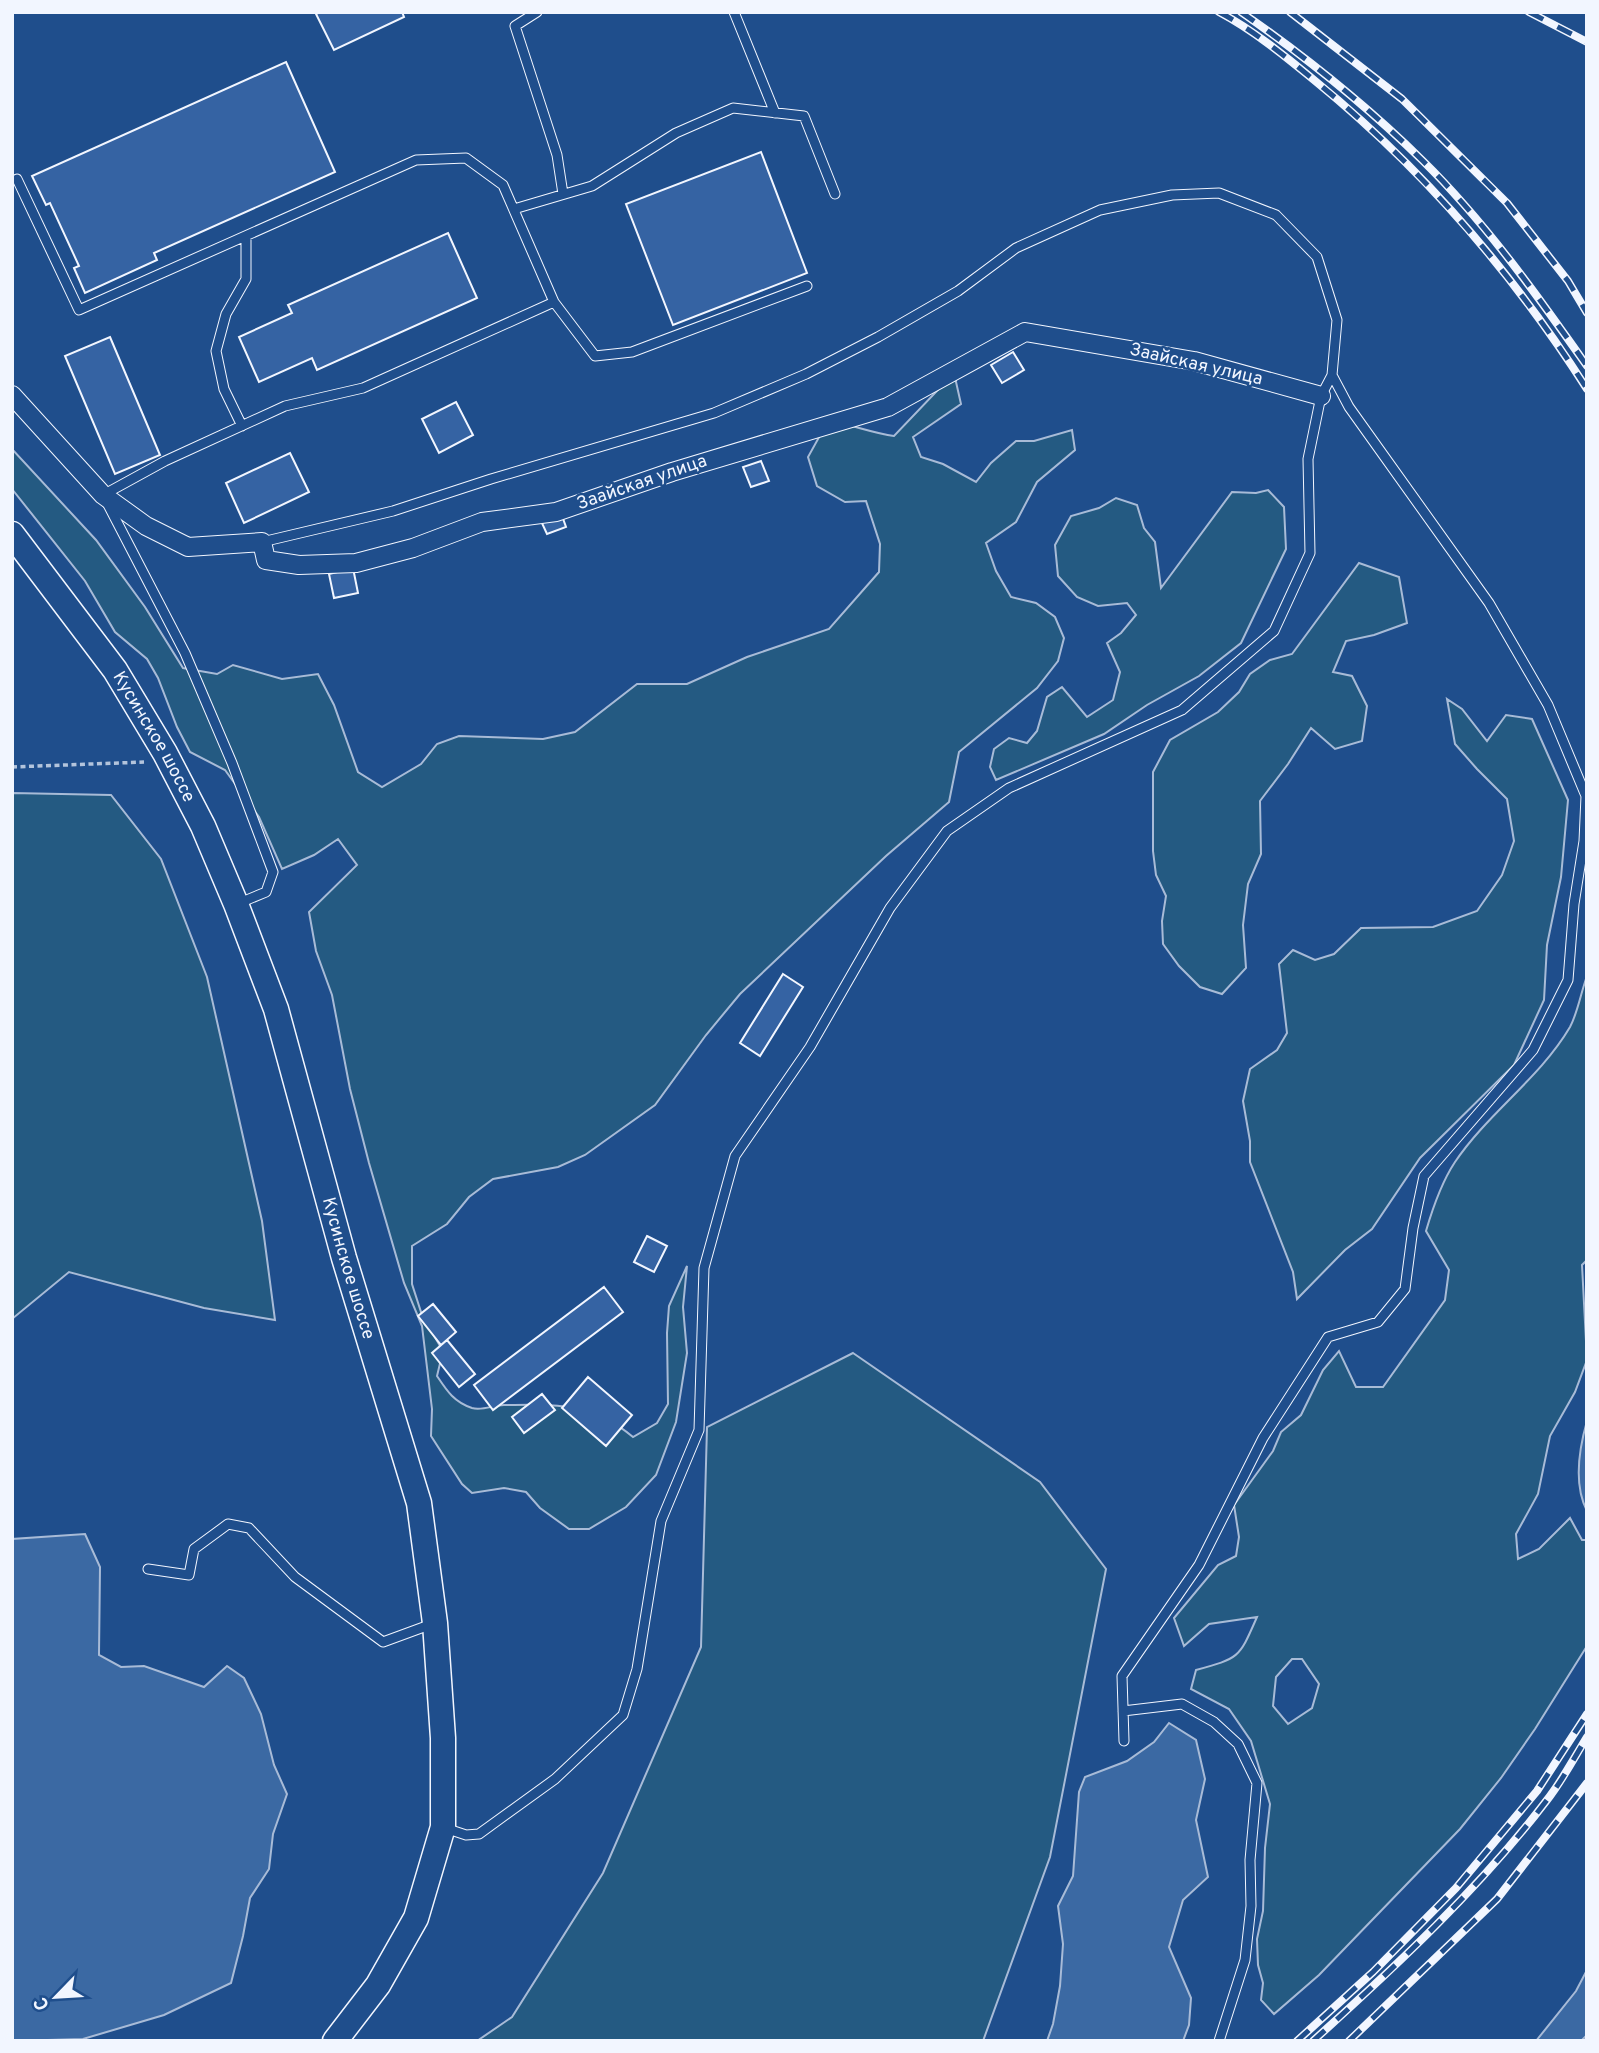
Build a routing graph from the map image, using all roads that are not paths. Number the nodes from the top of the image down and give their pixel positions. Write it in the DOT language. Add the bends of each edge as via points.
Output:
graph roads {
  1 [pos="537,12"];
  2 [pos="734,12"];
  3 [pos="775,113"];
  4 [pos="17,178"];
  5 [pos="563,194"];
  6 [pos="835,194"];
  7 [pos="514,209"];
  8 [pos="246,236"];
  9 [pos="807,286"];
  10 [pos="555,302"];
  11 [pos="1332,375"];
  12 [pos="12,395"];
  13 [pos="1321,396"];
  14 [pos="242,426"];
  15 [pos="103,495"];
  16 [pos="12,534"];
  17 [pos="262,542"];
  18 [pos="236,904"];
  19 [pos="148,1569"];
  20 [pos="435,1623"];
  21 [pos="1123,1711"];
  22 [pos="1124,1741"];
  23 [pos="443,1827"];
  24 [pos="335,2041"];
  25 [pos="1219,2041"];
  1 -- 5 [label="lane" via="514,26 557,155"];
  2 -- 3 [label="lane"];
  3 -- 5 [label="lane" via="733,108 676,133 592,186"];
  3 -- 6 [label="lane" via="804,116"];
  4 -- 8 [label="lane" via="79,310"];
  5 -- 7 [label="lane"];
  7 -- 8 [label="lane" via="503,186 466,158 416,160"];
  7 -- 10 [label="lane"];
  8 -- 14 [label="lane" via="246,279 226,314 216,351 224,389"];
  9 -- 10 [label="lane" via="632,352 595,356"];
  10 -- 14 [label="lane" via="363,388 285,406"];
  11 -- 13 [label="lane"];
  11 -- 17 [label="lane" via="1337,320 1317,257 1276,215 1219,193 1172,195 1100,210 1016,248 958,291 878,337 714,413 393,511"];
  11 -- 21 [label="lane" via="1349,407 1489,603 1548,705 1586,796 1568,980 1532,1050 1424,1176 1405,1289 1378,1322 1328,1337 1263,1438 1199,1565 1122,1676"];
  12 -- 15 [label="street"];
  13 -- 17 [label="street, Заайская улица" via="1194,361 1024,331 888,407 556,512 482,522 356,563 299,565 266,560"];
  13 -- 23 [label="lane" via="1308,459 1310,552 1274,631 1182,710 1009,788 947,831 890,908 810,1047 735,1156 704,1268 699,1430 661,1521 637,1669 623,1715 555,1779 479,1834"];
  14 -- 15 [label="lane"];
  15 -- 17 [label="street" via="146,526 188,547"];
  15 -- 18 [label="lane" via="184,653 273,872 266,892"];
  16 -- 18 [label="main road, Кусинское шоссе" via="115,670 203,826"];
  18 -- 20 [label="main road, Кусинское шоссе" via="276,1009 418,1503"];
  19 -- 20 [label="lane" via="189,1574 194,1549 228,1524 249,1528 295,1577 383,1642"];
  20 -- 23 [label="main road, Кусинское шоссе"];
  21 -- 22 [label="lane"];
  21 -- 25 [label="lane" via="1182,1704 1214,1722 1238,1744 1257,1783 1245,1960"];
  23 -- 24 [label="main road, Кусинское шоссе" via="416,1918 378,1985"];
}
